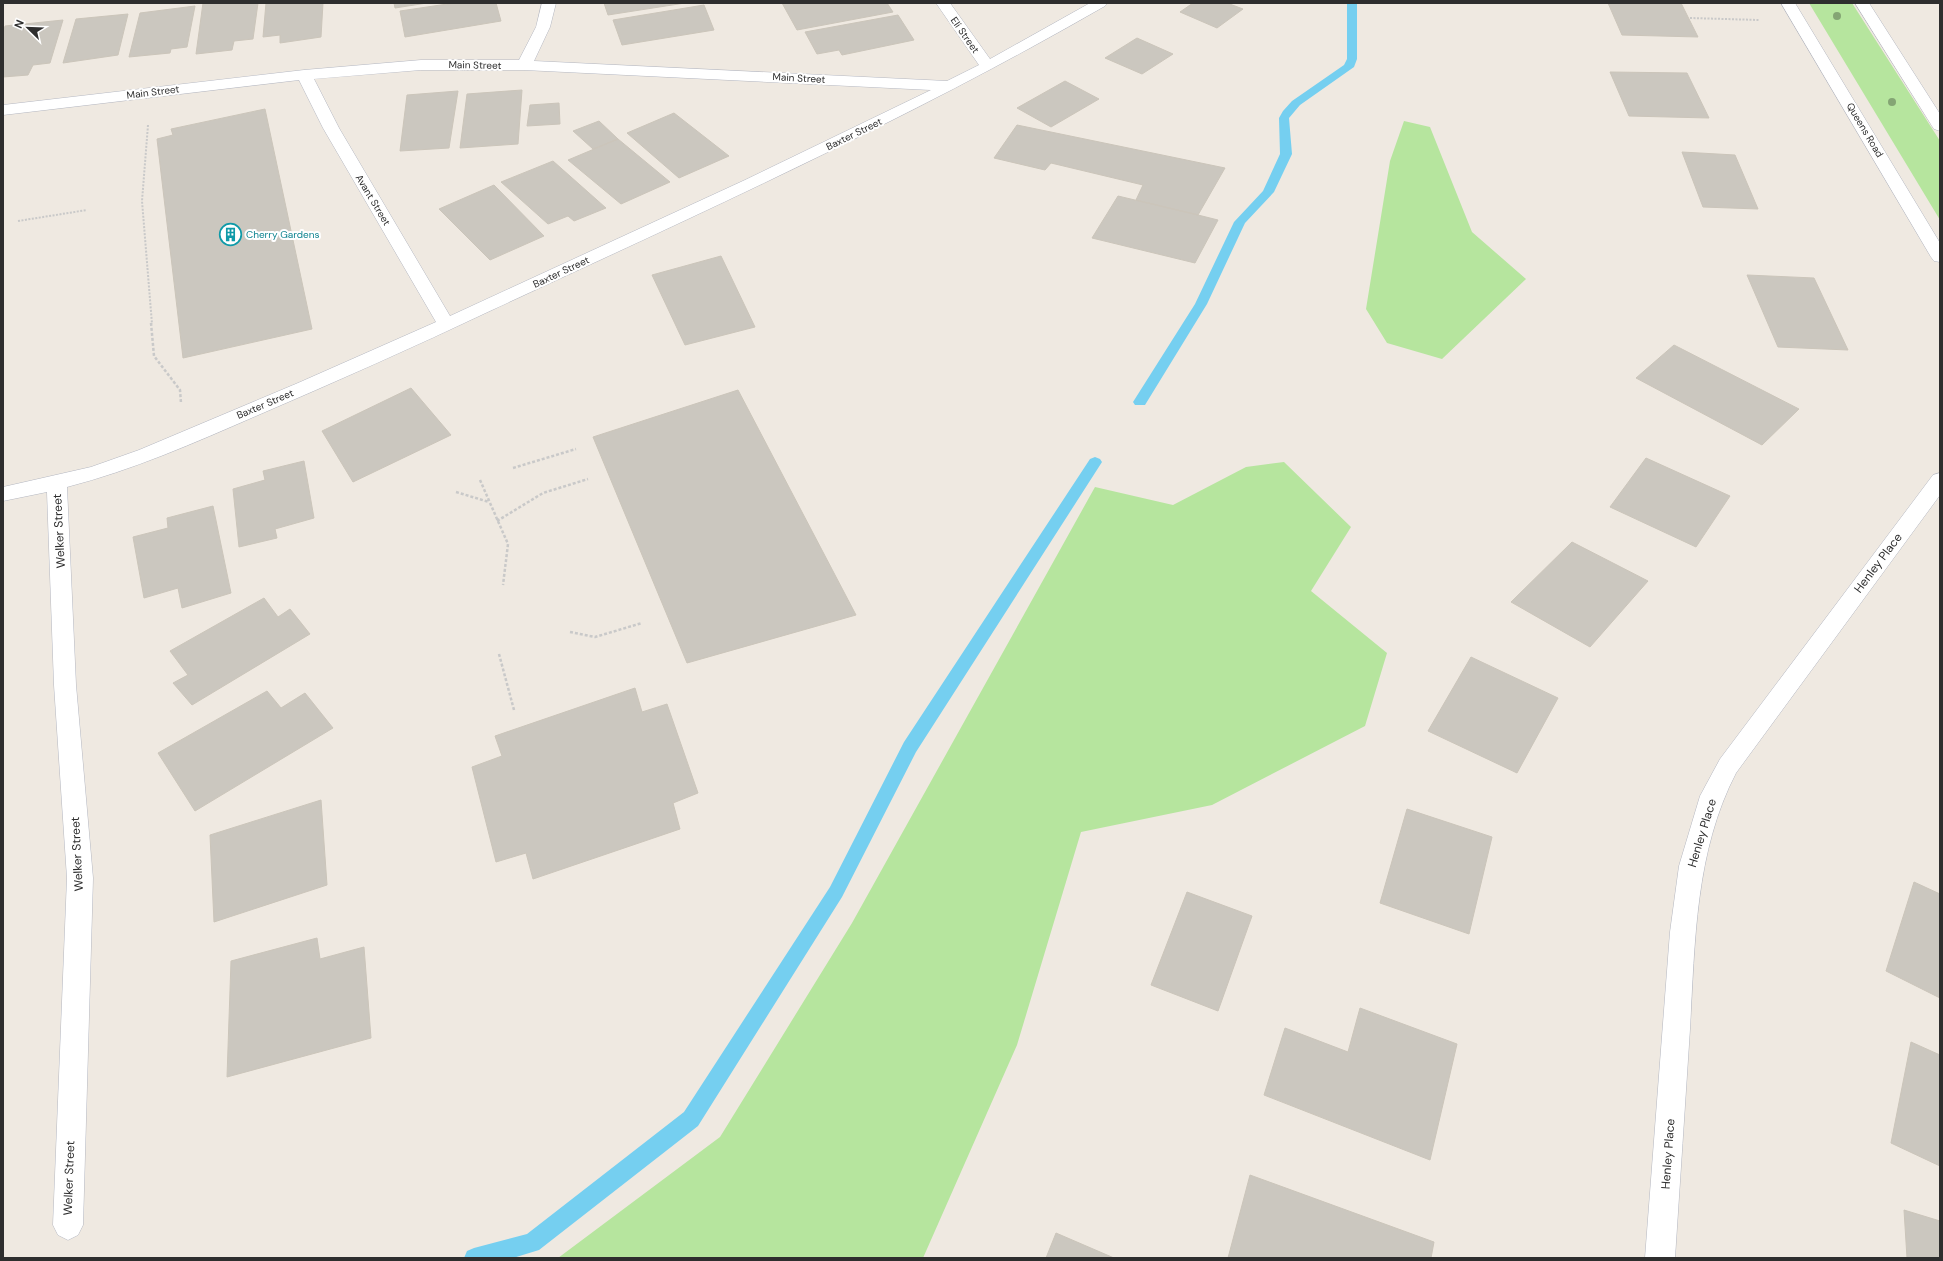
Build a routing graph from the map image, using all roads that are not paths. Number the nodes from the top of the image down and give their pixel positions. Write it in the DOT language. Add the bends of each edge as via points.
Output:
graph roads {
  1 [pos="549,3"];
  2 [pos="943,3"];
  3 [pos="1100,3"];
  4 [pos="1788,3"];
  5 [pos="1862,3"];
  6 [pos="524,65"];
  7 [pos="988,67"];
  8 [pos="304,75"];
  9 [pos="950,86"];
  10 [pos="3,110"];
  11 [pos="1940,126"];
  12 [pos="1940,257"];
  13 [pos="446,324"];
  14 [pos="1940,480"];
  15 [pos="57,483"];
  16 [pos="3,494"];
  17 [pos="68,1225"];
  18 [pos="1660,1258"];
  1 -- 6 [label="street"];
  2 -- 7 [label="street, Eli Street"];
  3 -- 7 [label="street, Baxter Street"];
  4 -- 12 [label="street, Queens Road"];
  5 -- 11 [label="street"];
  6 -- 8 [label="street, Main Street" via="421,65"];
  6 -- 9 [label="street, Main Street"];
  7 -- 9 [label="street, Baxter Street"];
  8 -- 10 [label="street, Main Street"];
  8 -- 13 [label="street, Avant Street" via="331,128"];
  9 -- 13 [label="street, Baxter Street" via="719,199"];
  13 -- 15 [label="street, Baxter Street" via="354,367 149,454"];
  14 -- 18 [label="street, Henley Place" via="1728,766 1712,796 1691,866 1684,918"];
  15 -- 16 [label="street, Baxter Street"];
  15 -- 17 [label="street, Welker Street" via="65,685 80,878"];
}
